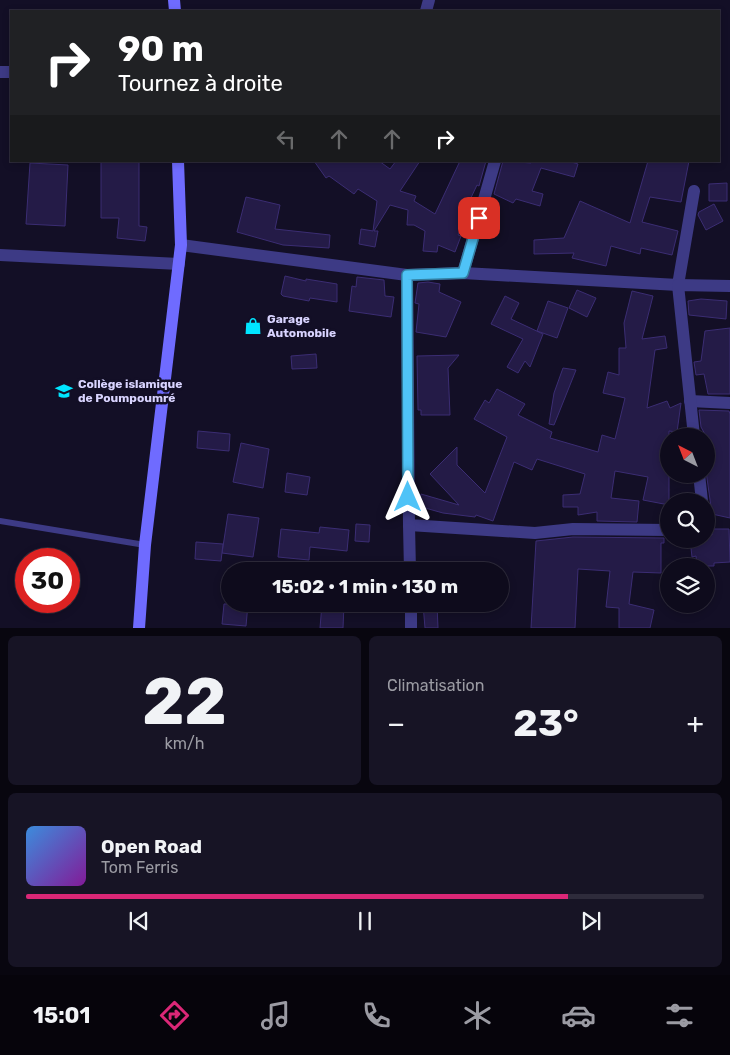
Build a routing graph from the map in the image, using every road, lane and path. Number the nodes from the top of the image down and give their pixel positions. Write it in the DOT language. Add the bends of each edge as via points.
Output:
graph roads {
  1 [pos="178,162"];
  2 [pos="495,162"];
  3 [pos="694,191"];
  4 [pos="181,245"];
  5 [pos="0,255"];
  6 [pos="179,264"];
  7 [pos="463,273"];
  8 [pos="407,275"];
  9 [pos="678,285"];
  10 [pos="730,286"];
  11 [pos="690,400"];
  12 [pos="730,403"];
  13 [pos="693,428"];
  14 [pos="0,521"];
  15 [pos="409,525"];
  16 [pos="660,530"];
  17 [pos="145,545"];
  18 [pos="410,562"];
  19 [pos="411,612"];
  20 [pos="139,628"];
  21 [pos="411,628"];
  1 -- 4 [label="main road"];
  2 -- 7 [label="street"];
  3 -- 9 [label="street"];
  4 -- 6 [label="main road"];
  4 -- 8 [label="street"];
  5 -- 6 [label="street"];
  6 -- 17 [label="main road"];
  7 -- 8 [label="street"];
  7 -- 9 [label="street"];
  8 -- 15 [label="street"];
  9 -- 10 [label="street"];
  9 -- 11 [label="street"];
  11 -- 12 [label="street"];
  11 -- 13 [label="street"];
  14 -- 17 [label="lane"];
  15 -- 16 [label="street" via="535,533 573,529"];
  15 -- 18 [label="street"];
  17 -- 20 [label="main road"];
  19 -- 21 [label="street"];
}
